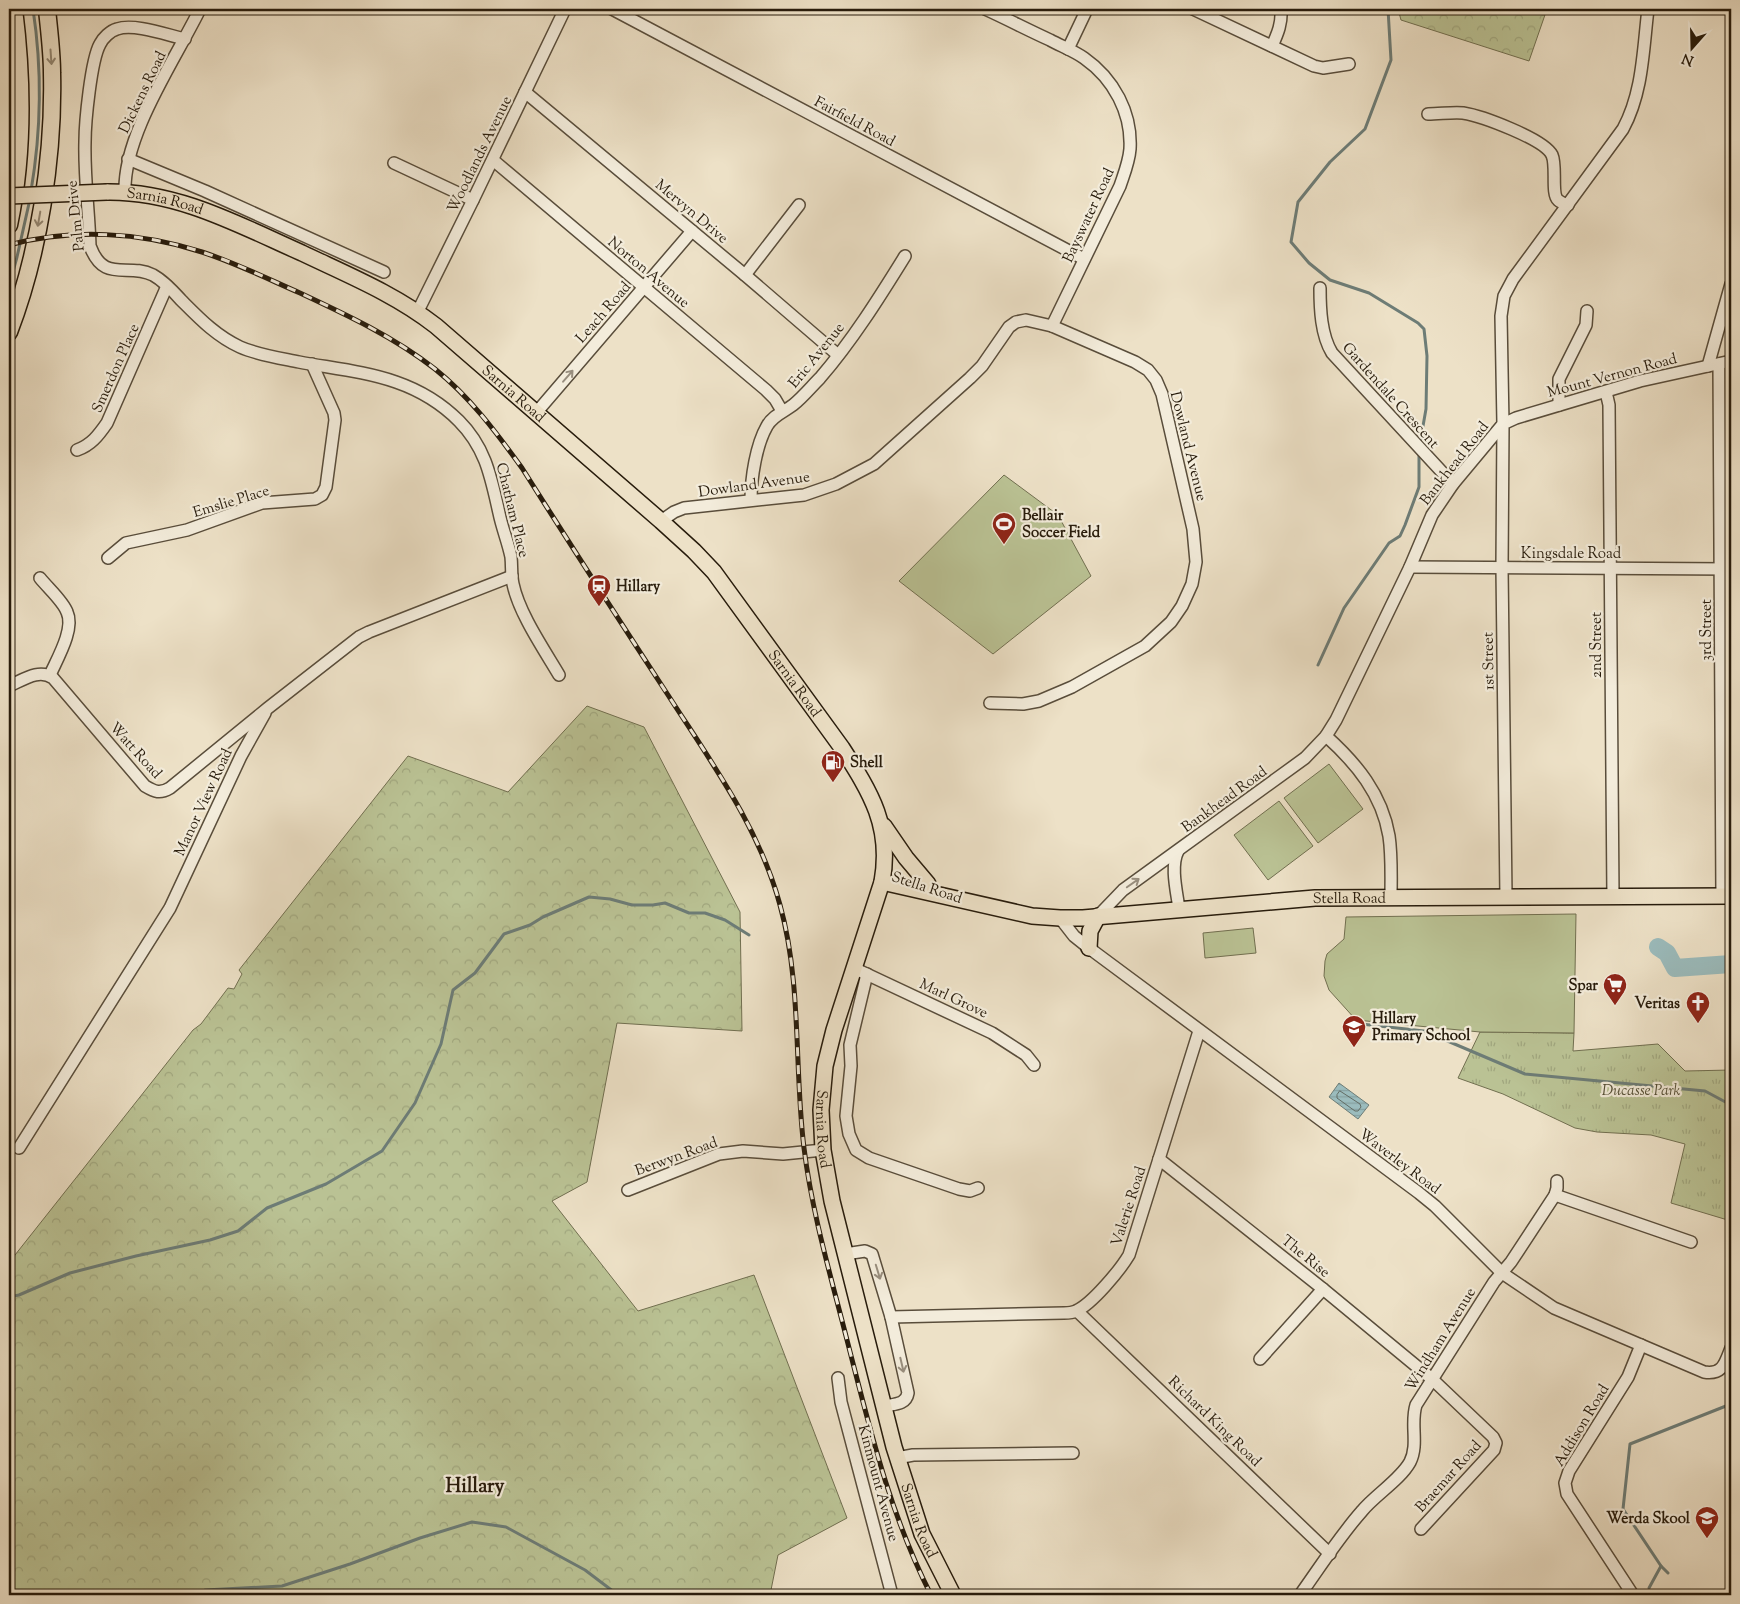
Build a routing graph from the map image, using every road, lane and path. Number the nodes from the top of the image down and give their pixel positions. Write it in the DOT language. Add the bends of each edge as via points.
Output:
graph roads {
  1 [pos="14,9"];
  2 [pos="47,9"];
  3 [pos="200,9"];
  4 [pos="565,9"];
  5 [pos="612,9"];
  6 [pos="985,9"];
  7 [pos="1087,9"];
  8 [pos="1192,9"];
  9 [pos="1281,9"];
  10 [pos="1648,9"];
  11 [pos="185,39"];
  12 [pos="1272,46"];
  13 [pos="1068,49"];
  14 [pos="1349,64"];
  15 [pos="525,92"];
  16 [pos="1428,114"];
  17 [pos="128,159"];
  18 [pos="492,160"];
  19 [pos="394,163"];
  20 [pos="125,192"];
  21 [pos="9,196"];
  22 [pos="473,200"];
  23 [pos="1568,205"];
  24 [pos="799,206"];
  25 [pos="9,225"];
  26 [pos="692,231"];
  27 [pos="328,247"];
  28 [pos="905,256"];
  29 [pos="1084,259"];
  30 [pos="322,262"];
  31 [pos="384,272"];
  32 [pos="745,275"];
  33 [pos="1731,284"];
  34 [pos="167,286"];
  35 [pos="644,287"];
  36 [pos="1320,288"];
  37 [pos="418,311"];
  38 [pos="1587,311"];
  39 [pos="1052,326"];
  40 [pos="9,332"];
  41 [pos="838,355"];
  42 [pos="1731,361"];
  43 [pos="312,364"];
  44 [pos="1714,365"];
  45 [pos="1606,392"];
  46 [pos="1559,405"];
  47 [pos="782,411"];
  48 [pos="536,413"];
  49 [pos="1503,424"];
  50 [pos="77,450"];
  51 [pos="1453,484"];
  52 [pos="751,500"];
  53 [pos="661,521"];
  54 [pos="108,558"];
  55 [pos="1410,567"];
  56 [pos="1502,568"];
  57 [pos="1611,569"];
  58 [pos="1726,569"];
  59 [pos="512,576"];
  60 [pos="40,578"];
  61 [pos="50,675"];
  62 [pos="559,675"];
  63 [pos="9,686"];
  64 [pos="990,702"];
  65 [pos="268,708"];
  66 [pos="1326,736"];
  67 [pos="878,816"];
  68 [pos="1178,852"];
  69 [pos="882,878"];
  70 [pos="928,884"];
  71 [pos="1726,896"];
  72 [pos="1506,897"];
  73 [pos="1613,897"];
  74 [pos="1391,898"];
  75 [pos="970,902"];
  76 [pos="1179,910"];
  77 [pos="1098,916"];
  78 [pos="1060,918"];
  79 [pos="1090,948"];
  80 [pos="860,971"];
  81 [pos="1199,1031"];
  82 [pos="1034,1065"];
  83 [pos="19,1148"];
  84 [pos="823,1150"];
  85 [pos="1159,1159"];
  86 [pos="1557,1181"];
  87 [pos="978,1188"];
  88 [pos="628,1190"];
  89 [pos="1554,1196"];
  90 [pos="1692,1242"];
  91 [pos="846,1254"];
  92 [pos="1502,1273"];
  93 [pos="1323,1289"];
  94 [pos="1077,1311"];
  95 [pos="891,1317"];
  96 [pos="1641,1345"];
  97 [pos="1731,1348"];
  98 [pos="1260,1359"];
  99 [pos="838,1378"];
  100 [pos="1432,1379"];
  101 [pos="884,1406"];
  102 [pos="1073,1453"];
  103 [pos="897,1458"];
  104 [pos="1421,1529"];
  105 [pos="1330,1554"];
  106 [pos="892,1595"];
  107 [pos="953,1595"];
  108 [pos="1300,1595"];
  109 [pos="1633,1595"];
  1 -- 25 [label="highway" via="22,112"];
  2 -- 40 [label="highway, one-way" via="52,72 48,164 29,267"];
  3 -- 11 [label="street, Dickens Road"];
  4 -- 15 [label="street, Woodlands Avenue"];
  5 -- 29 [label="street, Fairfield Road"];
  6 -- 13 [label="street, Bayswater Road"];
  7 -- 13 [label="street"];
  8 -- 12 [label="street"];
  9 -- 12 [label="street" via="1281,22"];
  10 -- 23 [label="street, Bankhead Road" via="1641,74 1632,112"];
  11 -- 17 [label="street, Dickens Road" via="145,116"];
  11 -- 34 [label="street, Palm Drive" via="130,28 108,34 96,55 85,141 90,246 94,257 107,268 150,274"];
  12 -- 14 [label="street" via="1314,66 1323,68"];
  13 -- 29 [label="street, Bayswater Road" via="1099,71 1116,91 1125,110 1129,130 1127,167"];
  15 -- 18 [label="street, Woodlands Avenue"];
  15 -- 26 [label="street, Mervyn Drive"];
  16 -- 23 [label="street" via="1463,113 1534,139 1552,154 1555,196"];
  17 -- 20 [label="street, Dickens Road"];
  17 -- 27 [label="street"];
  18 -- 22 [label="street, Woodlands Avenue"];
  18 -- 35 [label="street, Norton Avenue"];
  19 -- 22 [label="street"];
  20 -- 21 [label="main road, Sarnia Road, bridge"];
  20 -- 30 [label="main road, Sarnia Road" via="186,203"];
  22 -- 37 [label="street, Woodlands Avenue"];
  23 -- 49 [label="street, Bankhead Road" via="1504,296 1501,316"];
  24 -- 32 [label="street"];
  26 -- 32 [label="street, Mervyn Drive"];
  26 -- 35 [label="street, Leach Road"];
  27 -- 30 [label="street"];
  27 -- 31 [label="street"];
  28 -- 41 [label="street, Eric Avenue"];
  29 -- 39 [label="street, Bayswater Road"];
  30 -- 37 [label="main road, Sarnia Road"];
  32 -- 41 [label="street, Mervyn Drive"];
  33 -- 44 [label="street, 3rd Street"];
  34 -- 43 [label="street, Palm Drive" via="205,324 230,342 253,352"];
  34 -- 50 [label="street, Smerdon Place" via="107,423 98,437"];
  35 -- 47 [label="street, Norton Avenue" via="766,390"];
  48 -- 35 [label="street, Leach Road, one-way"];
  36 -- 51 [label="street, Gardendale Crescent" via="1326,344 1332,353"];
  37 -- 48 [label="main road, Sarnia Road"];
  38 -- 46 [label="street" via="1586,325 1559,379"];
  39 -- 52 [label="street, Dowland Avenue" via="1026,320 1009,327 970,378 874,464 859,473 804,495"];
  39 -- 64 [label="street, Dowland Avenue" via="1135,362 1156,380 1193,529 1196,562 1192,584 1182,606 1171,622 1145,646 1072,687 1038,701 1023,704"];
  41 -- 47 [label="street, Eric Avenue" via="801,398"];
  42 -- 44 [label="street, Mount Vernon Road"];
  43 -- 54 [label="street, Emslie Place" via="335,420 326,487 322,495 315,499 262,504 187,530 134,541"];
  43 -- 59 [label="street, Chatham Place" via="384,378 414,388 459,421 474,439 490,472 511,557"];
  44 -- 45 [label="street, Mount Vernon Road"];
  44 -- 58 [label="street, 3rd Street"];
  45 -- 46 [label="street, Mount Vernon Road"];
  45 -- 57 [label="street, 2nd Street" via="1609,405"];
  46 -- 49 [label="street, Mount Vernon Road"];
  47 -- 52 [label="street, Eric Avenue" via="771,420 762,437"];
  48 -- 53 [label="main road, Sarnia Road"];
  49 -- 51 [label="street, Bankhead Road"];
  49 -- 56 [label="street, 1st Street"];
  51 -- 55 [label="street, Bankhead Road" via="1432,515"];
  52 -- 53 [label="street, Dowland Avenue" via="684,508"];
  53 -- 67 [label="main road, Sarnia Road" via="714,572 842,748 861,778"];
  55 -- 56 [label="street, Kingsdale Road"];
  55 -- 66 [label="street, Bankhead Road" via="1348,698"];
  56 -- 57 [label="street, Kingsdale Road"];
  56 -- 72 [label="street, 1st Street"];
  57 -- 58 [label="street, Kingsdale Road"];
  57 -- 73 [label="street, 2nd Street"];
  58 -- 71 [label="street, 3rd Street"];
  59 -- 62 [label="street, Chatham Place" via="529,623"];
  59 -- 65 [label="street, Manor View Road" via="369,632"];
  60 -- 61 [label="street" via="67,610 69,620 66,639"];
  61 -- 63 [label="street" via="40,673"];
  61 -- 65 [label="street, Watt Road" via="145,786 162,793"];
  65 -- 83 [label="street, Manor View Road" via="241,756 170,908"];
  66 -- 68 [label="street, Bankhead Road" via="1305,758"];
  66 -- 74 [label="street" via="1358,768 1380,804 1389,836"];
  67 -- 69 [label="main road, Sarnia Road" via="885,846"];
  67 -- 70 [label="main road"];
  68 -- 76 [label="street, Bankhead Road" via="1174,866"];
  77 -- 68 [label="street, Bankhead Road, one-way" via="1123,890"];
  69 -- 70 [label="main road, Stella Road"];
  69 -- 75 [label="main road, Stella Road" via="926,894"];
  69 -- 80 [label="main road, Sarnia Road"];
  70 -- 75 [label="main road, Stella Road"];
  71 -- 73 [label="main road, Stella Road"];
  72 -- 73 [label="main road, Stella Road"];
  72 -- 74 [label="main road, Stella Road"];
  74 -- 76 [label="main road, Stella Road" via="1315,898"];
  75 -- 78 [label="main road, Stella Road" via="1032,916"];
  76 -- 77 [label="main road, Stella Road"];
  77 -- 78 [label="main road, Stella Road"];
  77 -- 79 [label="main road" via="1090,931"];
  78 -- 79 [label="street, Waverley Road" via="1074,936"];
  79 -- 81 [label="street, Waverley Road"];
  80 -- 82 [label="street, Marl Grove" via="992,1033 1026,1055"];
  80 -- 84 [label="main road, Sarnia Road" via="834,1030 825,1066 821,1110"];
  80 -- 87 [label="street" via="850,1045 846,1116 856,1150 869,1158 959,1190"];
  81 -- 85 [label="street, Valerie Road"];
  81 -- 92 [label="street, Waverley Road" via="1419,1193"];
  84 -- 88 [label="street, Berwyn Road" via="719,1154"];
  84 -- 91 [label="main road, Sarnia Road"];
  85 -- 93 [label="street, The Rise"];
  85 -- 94 [label="street, Valerie Road" via="1129,1255 1115,1275"];
  86 -- 89 [label="street"];
  89 -- 90 [label="street"];
  89 -- 92 [label="street, Windham Avenue"];
  91 -- 95 [label="street, one-way" via="865,1251 872,1254"];
  91 -- 101 [label="main road, Sarnia Road"];
  92 -- 96 [label="street, Waverley Road" via="1554,1308"];
  92 -- 100 [label="street, Windham Avenue"];
  93 -- 98 [label="street"];
  93 -- 100 [label="street, The Rise"];
  94 -- 95 [label="street" via="1064,1314"];
  94 -- 105 [label="street, Richard King Road"];
  95 -- 101 [label="street, one-way" via="908,1393 904,1403"];
  96 -- 97 [label="street, Waverley Road" via="1709,1372 1722,1368"];
  96 -- 109 [label="street, Addison Road" via="1628,1377 1569,1471 1565,1483 1567,1494"];
  99 -- 106 [label="street, Kinmount Avenue" via="841,1402"];
  100 -- 104 [label="street, Braemar Road" via="1493,1437 1496,1444"];
  100 -- 105 [label="street, Windham Avenue" via="1414,1413 1415,1446 1410,1462 1360,1512"];
  101 -- 103 [label="main road, Sarnia Road"];
  102 -- 103 [label="street" via="913,1455"];
  103 -- 107 [label="main road, Sarnia Road" via="922,1534"];
  105 -- 108 [label="street, Windham Avenue"];
}
